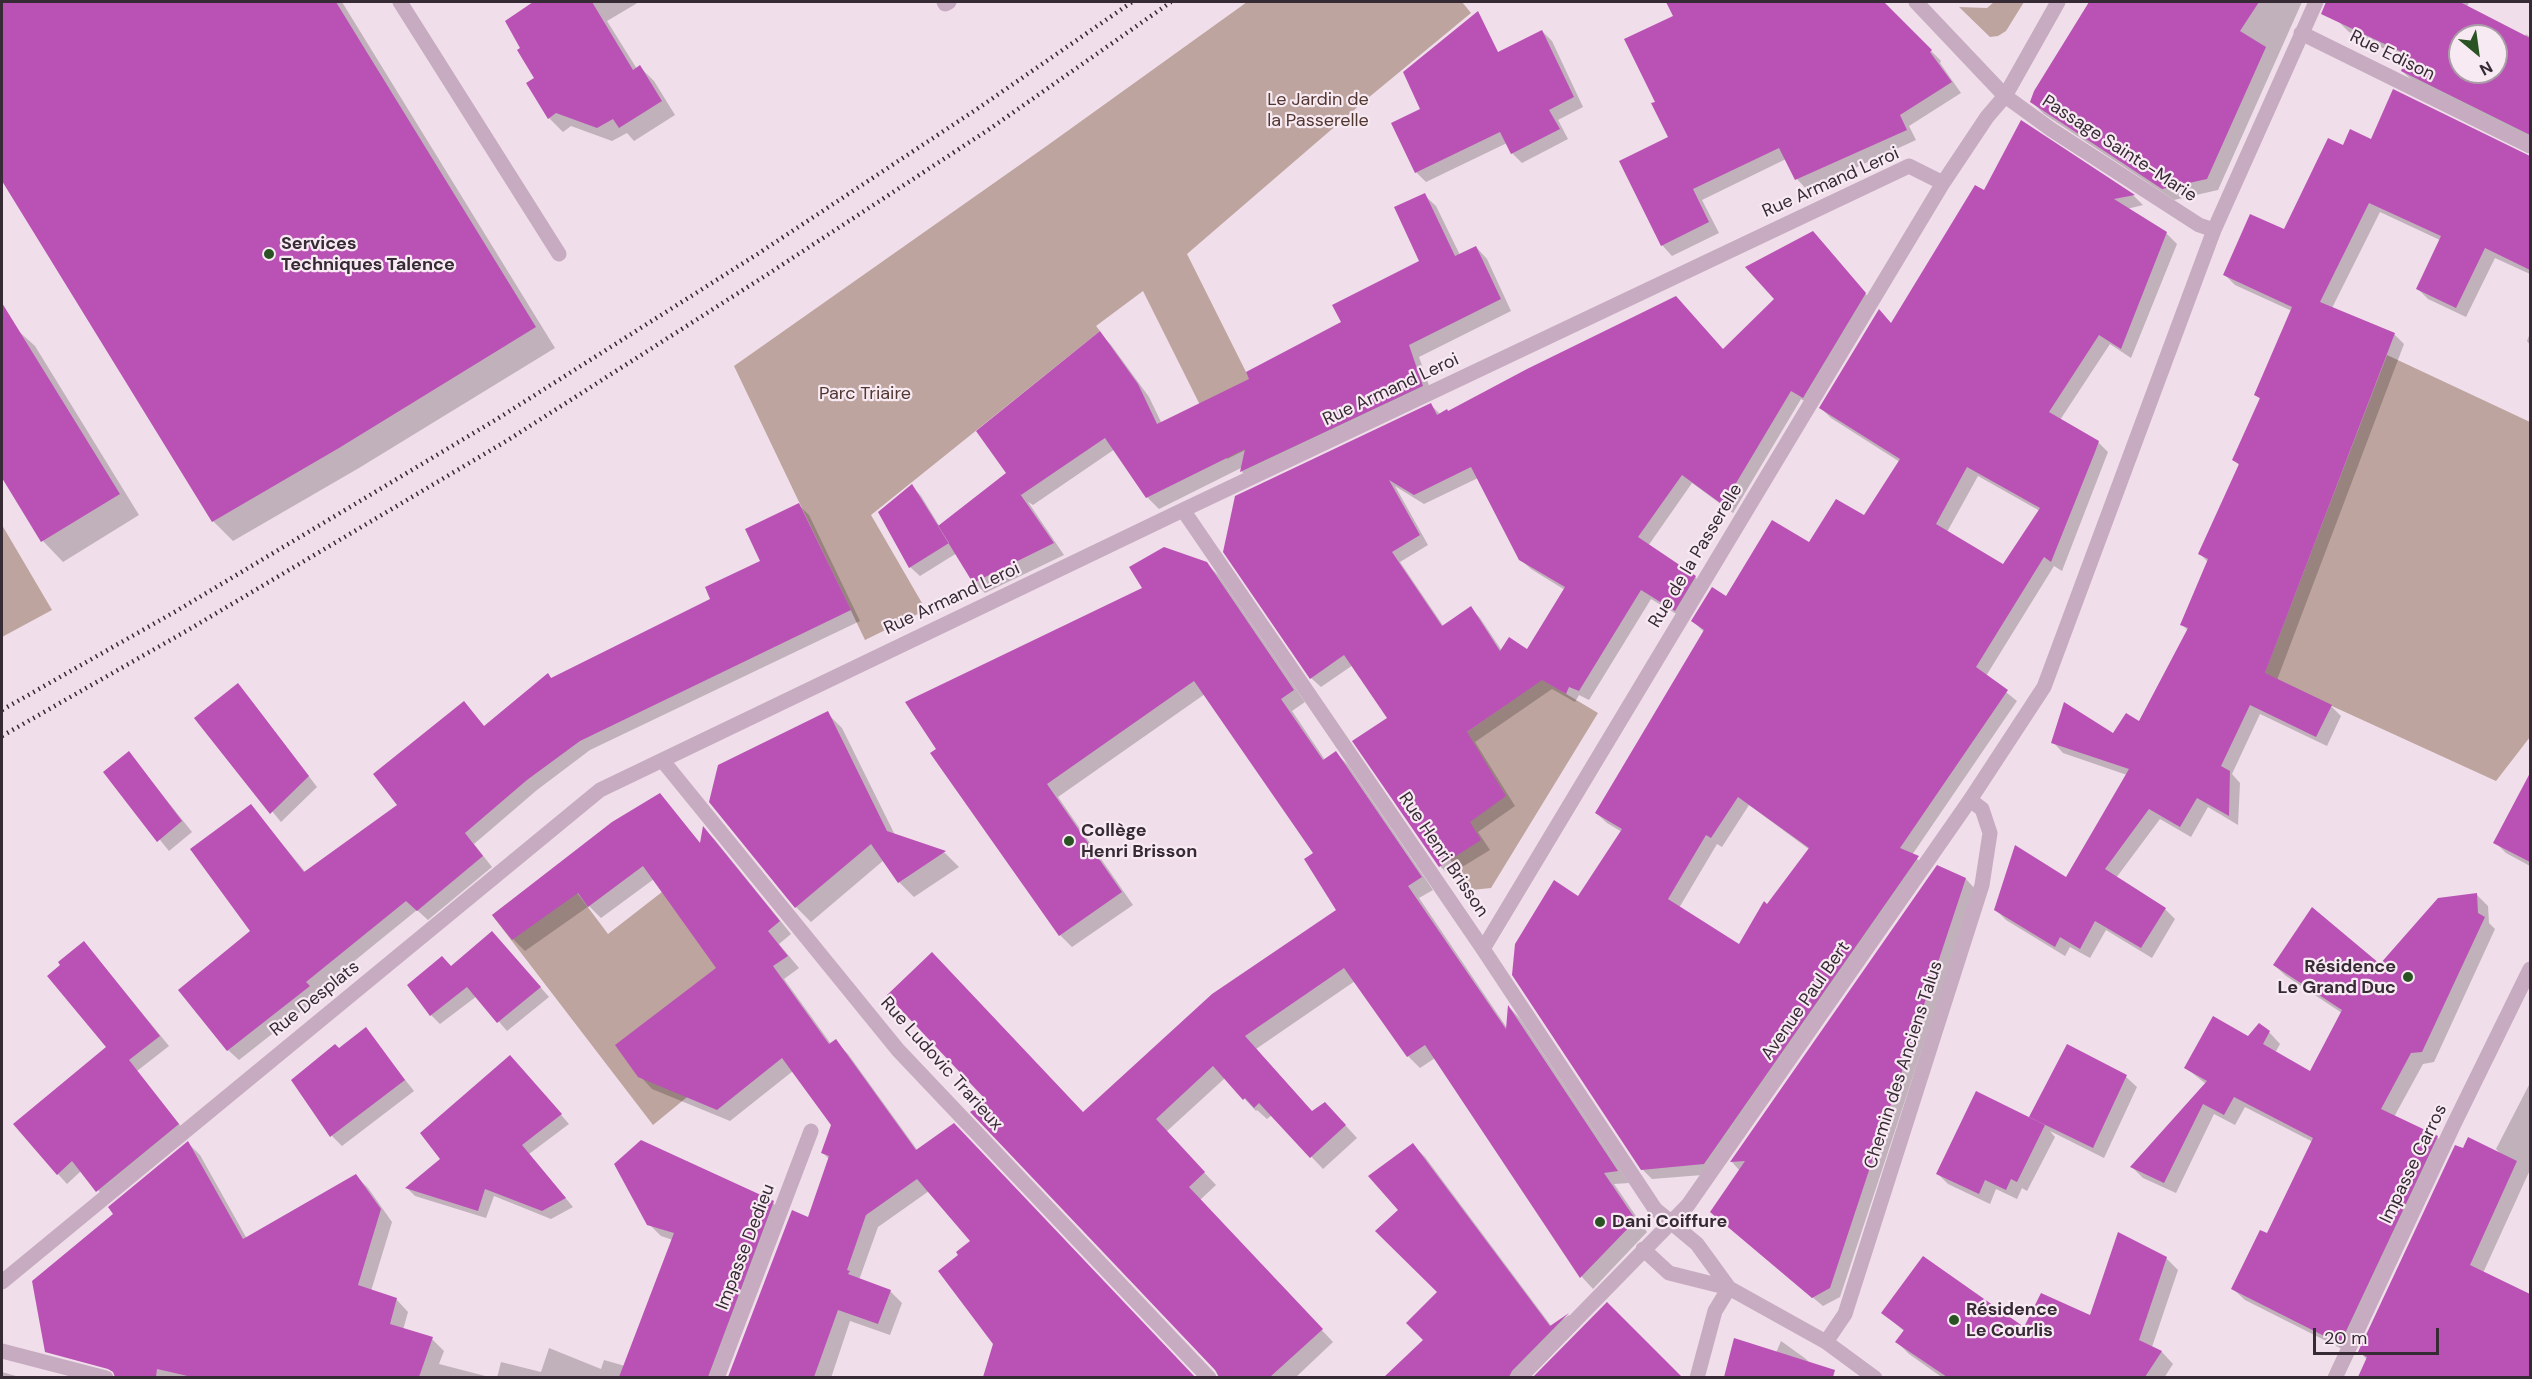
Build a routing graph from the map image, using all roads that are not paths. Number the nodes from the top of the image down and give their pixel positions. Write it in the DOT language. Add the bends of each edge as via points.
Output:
graph roads {
  1 [pos="400,2"];
  2 [pos="944,2"];
  3 [pos="949,2"];
  4 [pos="1916,2"];
  5 [pos="2058,2"];
  6 [pos="2316,2"];
  7 [pos="2301,33"];
  8 [pos="2005,96"];
  9 [pos="2530,146"];
  10 [pos="1943,183"];
  11 [pos="2214,230"];
  12 [pos="559,254"];
  13 [pos="1183,510"];
  14 [pos="662,760"];
  15 [pos="1970,800"];
  16 [pos="1483,949"];
  17 [pos="2530,969"];
  18 [pos="811,1131"];
  19 [pos="1670,1222"];
  20 [pos="1643,1249"];
  21 [pos="2,1282"];
  22 [pos="1729,1288"];
  23 [pos="1826,1342"];
  24 [pos="2,1351"];
  25 [pos="1868,1376"];
  26 [pos="106,1377"];
  27 [pos="717,1377"];
  28 [pos="1209,1377"];
  29 [pos="1519,1377"];
  30 [pos="1697,1377"];
  31 [pos="2335,1377"];
  1 -- 12 [label="street"];
  2 -- 3 [label="street"];
  4 -- 8 [label="street, Passage Sainte-Marie"];
  5 -- 8 [label="street"];
  6 -- 7 [label="street, Avenue Paul Bert"];
  7 -- 9 [label="street, Rue Edison"];
  7 -- 11 [label="street, Avenue Paul Bert"];
  8 -- 10 [label="street"];
  8 -- 11 [label="street, Passage Sainte-Marie" via="2071,143 2199,225"];
  10 -- 13 [label="street, Rue Armand Leroi" via="1909,166"];
  10 -- 16 [label="street, Rue de la Passerelle"];
  11 -- 15 [label="street, Avenue Paul Bert" via="2044,687"];
  13 -- 14 [label="street, Rue Armand Leroi"];
  13 -- 16 [label="street, Rue Henri Brisson"];
  14 -- 21 [label="street, Rue Desplats" via="600,790"];
  14 -- 28 [label="street, Rue Ludovic Trarieux" via="898,1050"];
  15 -- 19 [label="street, Avenue Paul Bert" via="1688,1204"];
  15 -- 23 [label="street, Chemin des Anciens Talus" via="1982,809 1990,833 1982,885 1845,1314"];
  16 -- 19 [label="street, Rue Henri Brisson" via="1655,1209"];
  17 -- 31 [label="street, Impasse Carros"];
  18 -- 27 [label="street, Impasse Dedieu"];
  19 -- 20 [label="street, Avenue Paul Bert"];
  19 -- 22 [label="street, Rue Henri Brisson" via="1697,1244"];
  20 -- 22 [label="street" via="1669,1273"];
  20 -- 29 [label="street, Avenue Paul Bert"];
  22 -- 23 [label="street"];
  22 -- 30 [label="street" via="1715,1311"];
  23 -- 25 [label="street"];
  24 -- 26 [label="street"];
}
